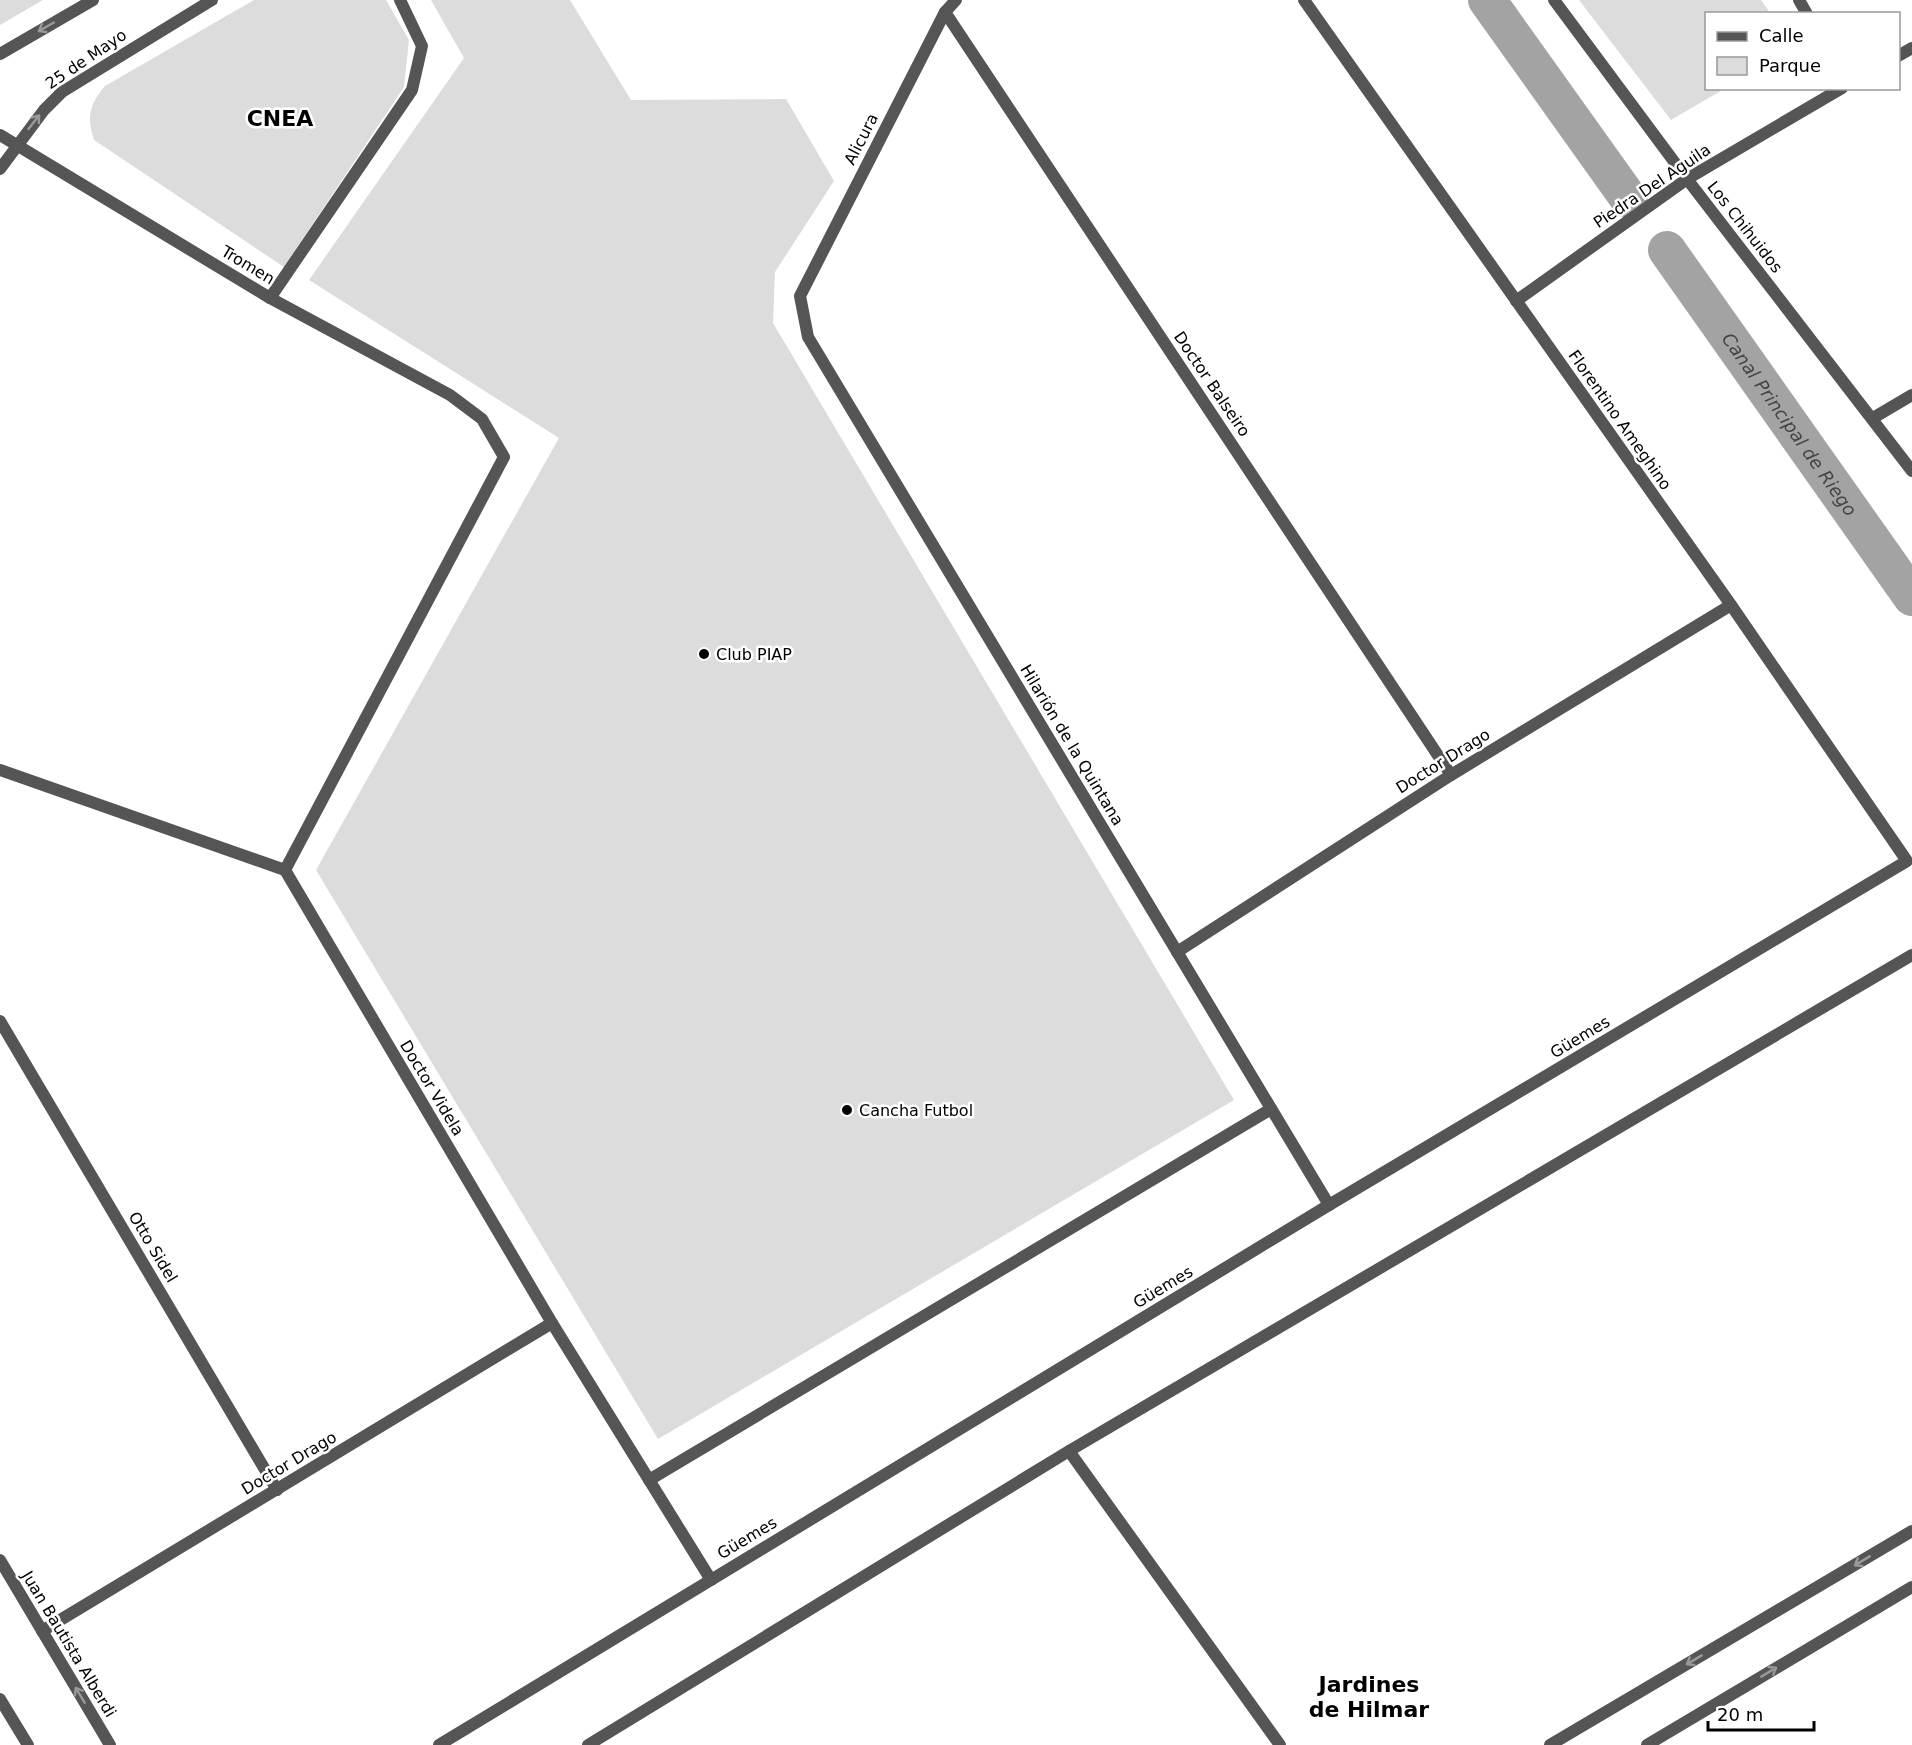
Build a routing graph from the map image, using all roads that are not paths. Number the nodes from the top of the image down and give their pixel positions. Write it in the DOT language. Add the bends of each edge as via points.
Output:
graph roads {
  1 [pos="93,0"];
  2 [pos="212,0"];
  3 [pos="400,0"];
  4 [pos="956,0"];
  5 [pos="1304,0"];
  6 [pos="1554,0"];
  7 [pos="945,12"];
  8 [pos="0,54"];
  9 [pos="1839,90"];
  10 [pos="0,135"];
  11 [pos="17,145"];
  12 [pos="0,169"];
  13 [pos="1686,179"];
  14 [pos="800,296"];
  15 [pos="270,298"];
  16 [pos="1516,302"];
  17 [pos="1912,394"];
  18 [pos="1873,418"];
  19 [pos="1912,471"];
  20 [pos="1731,605"];
  21 [pos="0,770"];
  22 [pos="1451,775"];
  23 [pos="1906,861"];
  24 [pos="285,870"];
  25 [pos="1177,952"];
  26 [pos="1912,955"];
  27 [pos="0,1021"];
  28 [pos="1271,1109"];
  29 [pos="1329,1205"];
  30 [pos="552,1323"];
  31 [pos="1069,1451"];
  32 [pos="649,1480"];
  33 [pos="277,1490"];
  34 [pos="1912,1531"];
  35 [pos="0,1560"];
  36 [pos="711,1580"];
  37 [pos="1912,1587"];
  38 [pos="42,1631"];
  39 [pos="0,1699"];
  40 [pos="28,1745"];
  41 [pos="110,1745"];
  42 [pos="439,1745"];
  43 [pos="588,1745"];
  44 [pos="1280,1745"];
  45 [pos="1550,1745"];
  46 [pos="1647,1745"];
  1 -- 8 [label="street, one-way"];
  11 -- 2 [label="street, 25 de Mayo, one-way" via="62,92"];
  3 -- 15 [label="street" via="422,46 412,90"];
  4 -- 7 [label="street, Alicura"];
  5 -- 16 [label="street, Florentino Ameghino"];
  6 -- 13 [label="street, Los Chihuidos"];
  7 -- 14 [label="street, Alicura"];
  7 -- 22 [label="street, Doctor Balseiro"];
  9 -- 13 [label="street, Piedra Del Aguila"];
  10 -- 11 [label="street, Tromen"];
  11 -- 12 [label="street, 25 de Mayo"];
  11 -- 15 [label="street, Tromen"];
  13 -- 16 [label="street, Piedra Del Aguila"];
  13 -- 18 [label="street, Los Chihuidos"];
  14 -- 25 [label="street, Hilarión de la Quintana" via="808,337"];
  15 -- 24 [label="street, Tromen" via="450,395 482,419 504,457"];
  16 -- 20 [label="street, Florentino Ameghino"];
  17 -- 18 [label="street"];
  18 -- 19 [label="street, Los Chihuidos"];
  20 -- 22 [label="street, Doctor Drago"];
  20 -- 23 [label="street, Florentino Ameghino"];
  21 -- 24 [label="street"];
  22 -- 25 [label="street, Doctor Drago"];
  23 -- 29 [label="street, Güemes"];
  24 -- 30 [label="street, Doctor Videla"];
  25 -- 28 [label="street, Hilarión de la Quintana"];
  26 -- 31 [label="street"];
  27 -- 33 [label="street, Otto Sidel"];
  28 -- 29 [label="street, Hilarión de la Quintana"];
  28 -- 32 [label="street"];
  29 -- 36 [label="street, Güemes"];
  30 -- 32 [label="street, Doctor Videla"];
  30 -- 33 [label="street, Doctor Drago"];
  31 -- 43 [label="street"];
  31 -- 44 [label="street"];
  32 -- 36 [label="street, Doctor Videla"];
  33 -- 38 [label="street, Doctor Drago"];
  34 -- 45 [label="street, one-way"];
  35 -- 38 [label="street, Juan Bautista Alberdi"];
  36 -- 42 [label="street, Güemes"];
  46 -- 37 [label="street, one-way"];
  41 -- 38 [label="street, Juan Bautista Alberdi, one-way"];
  39 -- 40 [label="street"];
}
